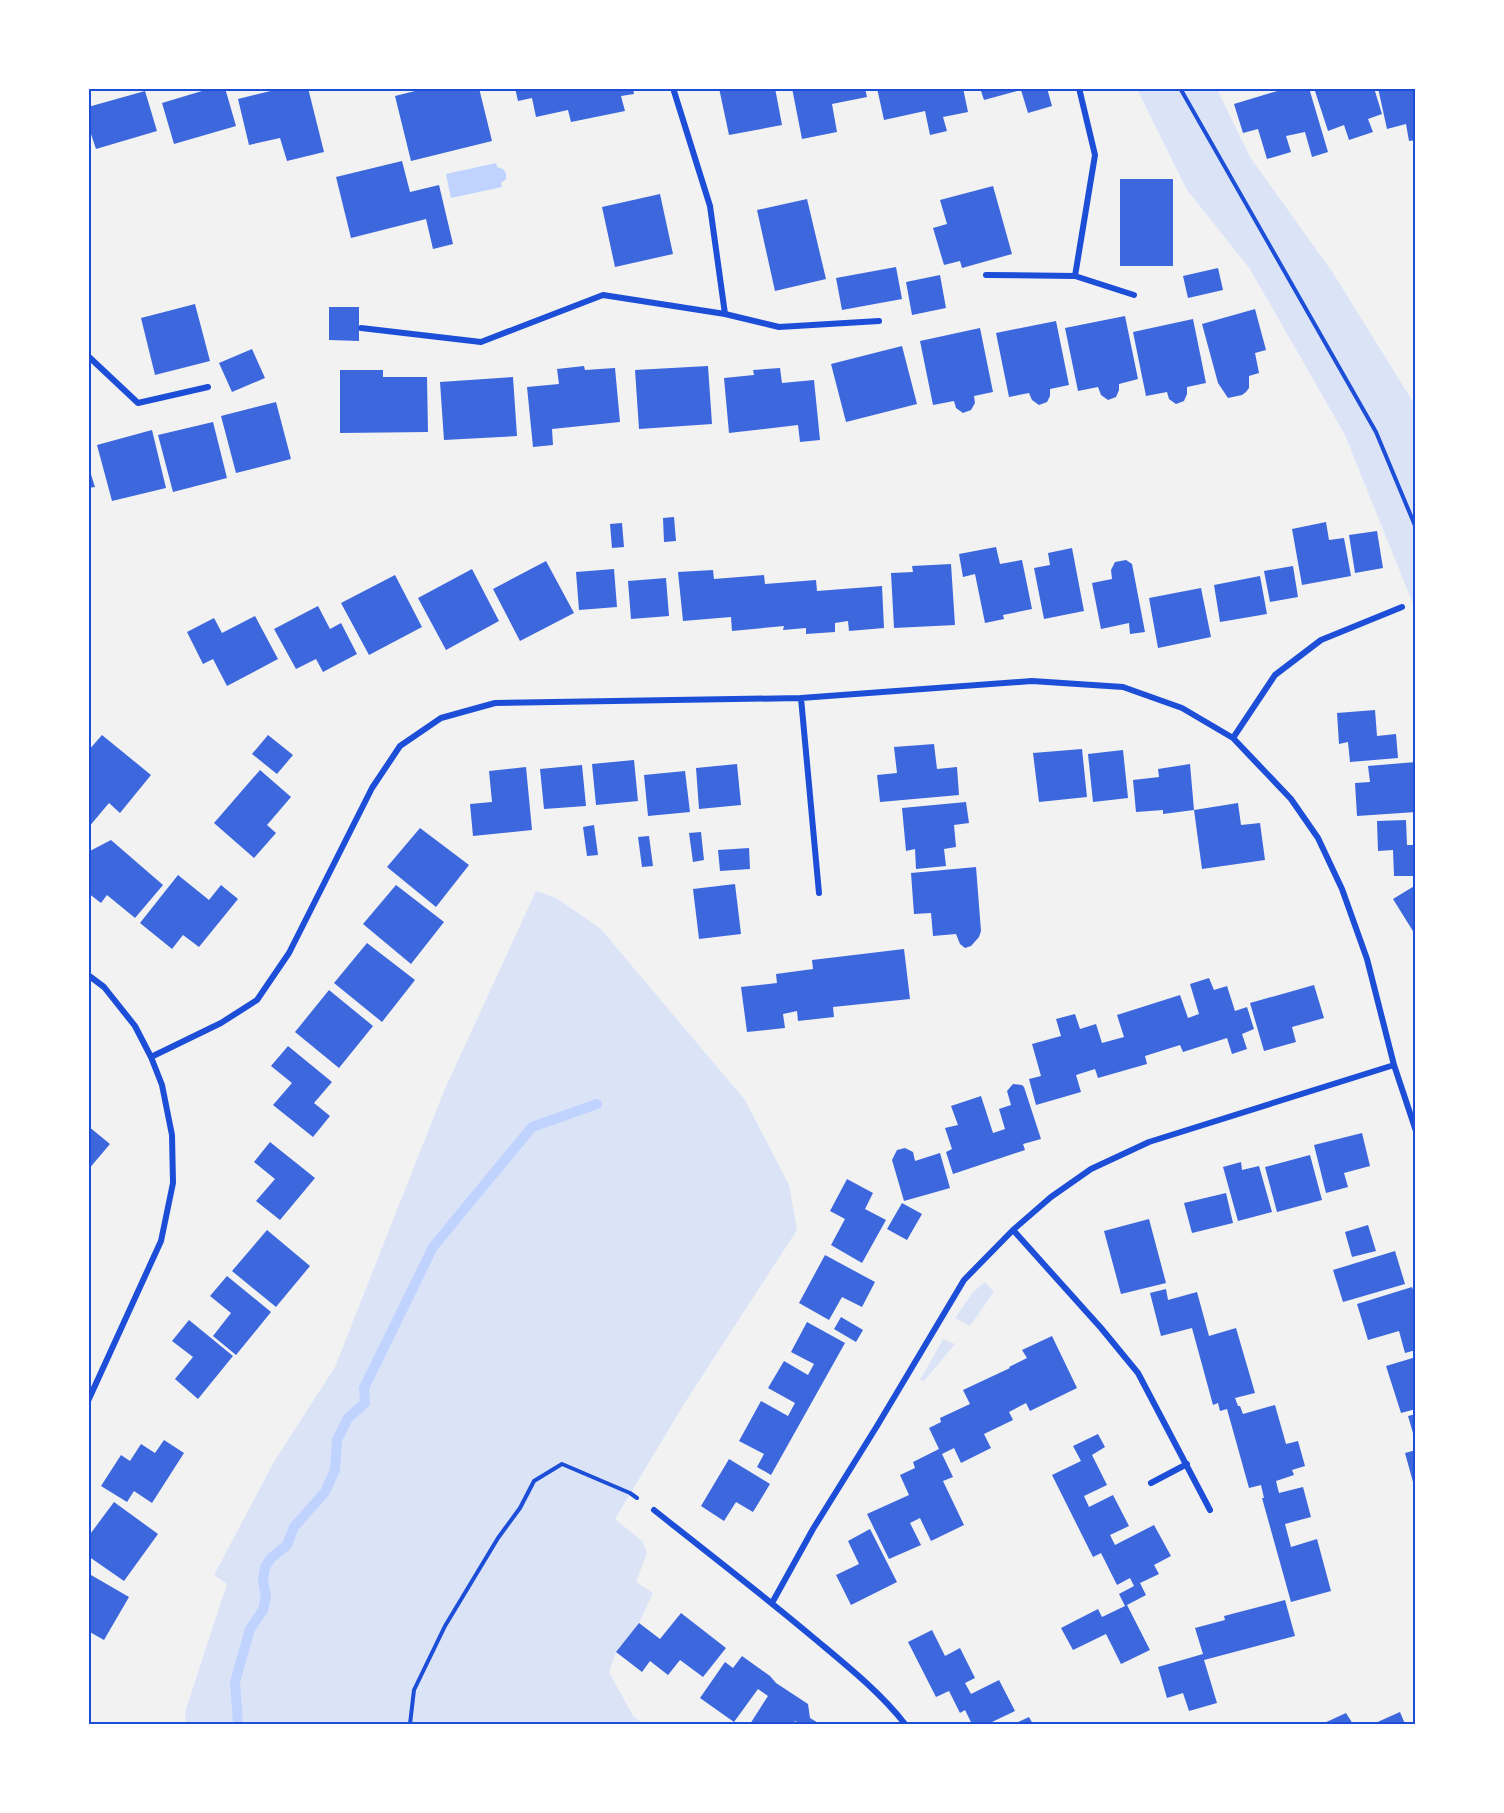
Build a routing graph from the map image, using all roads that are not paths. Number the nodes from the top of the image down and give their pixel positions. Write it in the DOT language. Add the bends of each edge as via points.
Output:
graph roads {
  1 [pos="673,88"];
  2 [pos="1079,88"];
  3 [pos="986,275"];
  4 [pos="1075,276"];
  5 [pos="1134,295"];
  6 [pos="725,314"];
  7 [pos="879,321"];
  8 [pos="361,328"];
  9 [pos="88,356"];
  10 [pos="208,387"];
  11 [pos="1402,607"];
  12 [pos="801,698"];
  13 [pos="1233,738"];
  14 [pos="819,893"];
  15 [pos="88,975"];
  16 [pos="151,1057"];
  17 [pos="1394,1065"];
  18 [pos="1416,1131"];
  19 [pos="1013,1230"];
  20 [pos="88,1401"];
  21 [pos="1187,1464"];
  22 [pos="1151,1483"];
  23 [pos="654,1510"];
  24 [pos="1210,1510"];
  25 [pos="772,1603"];
  26 [pos="905,1725"];
  1 -- 6 [label="street" via="710,206"];
  2 -- 4 [label="street" via="1095,155"];
  3 -- 4 [label="street"];
  4 -- 5 [label="street"];
  6 -- 7 [label="street" via="779,327"];
  6 -- 8 [label="street" via="603,295 481,342"];
  9 -- 10 [label="street" via="138,403"];
  11 -- 13 [label="street" via="1321,640 1275,675"];
  12 -- 13 [label="street" via="1032,681 1123,687 1182,708"];
  12 -- 14 [label="street"];
  12 -- 16 [label="street" via="495,703 441,718 400,746 372,788 289,953 257,1000 221,1023"];
  13 -- 17 [label="street" via="1291,799 1318,838 1342,889 1367,959"];
  15 -- 16 [label="street" via="104,987 135,1026"];
  16 -- 20 [label="street" via="162,1085 172,1135 173,1183 161,1241"];
  17 -- 18 [label="street"];
  17 -- 19 [label="street" via="1149,1142 1091,1169"];
  19 -- 21 [label="street" via="1138,1373"];
  19 -- 25 [label="street" via="964,1280"];
  21 -- 22 [label="street"];
  21 -- 24 [label="street"];
  23 -- 25 [label="street"];
  25 -- 26 [label="street" via="848,1667"];
}
